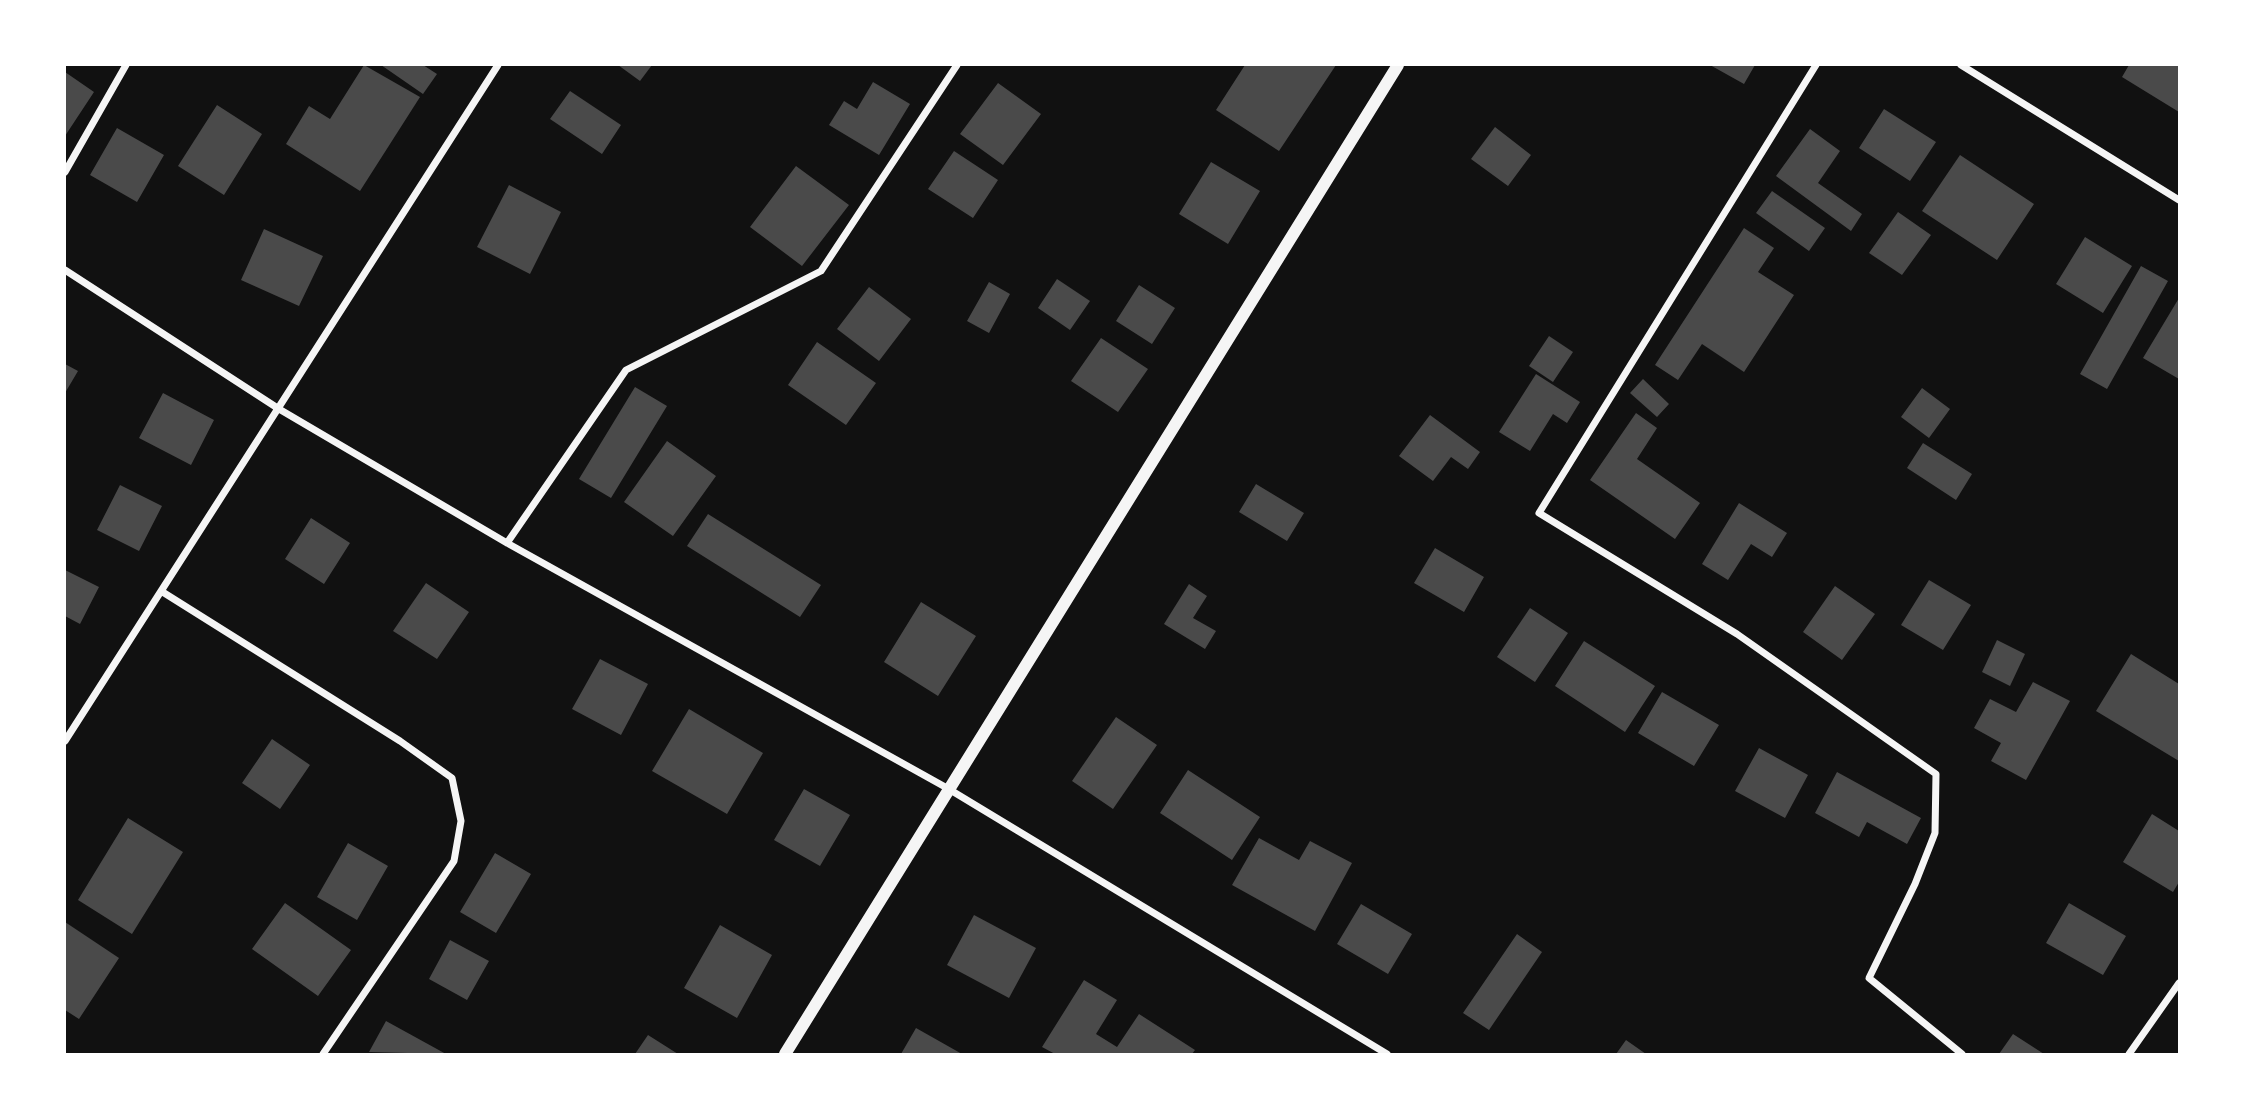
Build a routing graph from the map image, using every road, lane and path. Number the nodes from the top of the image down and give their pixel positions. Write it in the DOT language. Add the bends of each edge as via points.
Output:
graph roads {
  1 [pos="126,65"];
  2 [pos="498,65"];
  3 [pos="957,65"];
  4 [pos="1398,65"];
  5 [pos="1816,65"];
  6 [pos="1961,65"];
  7 [pos="65,172"];
  8 [pos="2179,200"];
  9 [pos="65,270"];
  10 [pos="279,409"];
  11 [pos="507,543"];
  12 [pos="161,591"];
  13 [pos="65,741"];
  14 [pos="947,788"];
  15 [pos="2179,983"];
  16 [pos="323,1054"];
  17 [pos="785,1054"];
  18 [pos="1387,1054"];
  19 [pos="1962,1054"];
  20 [pos="2129,1054"];
  1 -- 7 [label="street"];
  2 -- 10 [label="street"];
  3 -- 11 [label="street" via="821,271 626,370"];
  4 -- 14 [label="street"];
  5 -- 19 [label="street" via="1539,513 1737,634 1936,774 1935,833 1869,978"];
  6 -- 8 [label="street"];
  9 -- 10 [label="street"];
  10 -- 11 [label="street"];
  10 -- 12 [label="street"];
  11 -- 14 [label="street"];
  12 -- 13 [label="street"];
  12 -- 16 [label="street" via="452,778 461,821 454,861"];
  14 -- 17 [label="street"];
  14 -- 18 [label="street"];
  15 -- 20 [label="street"];
}
